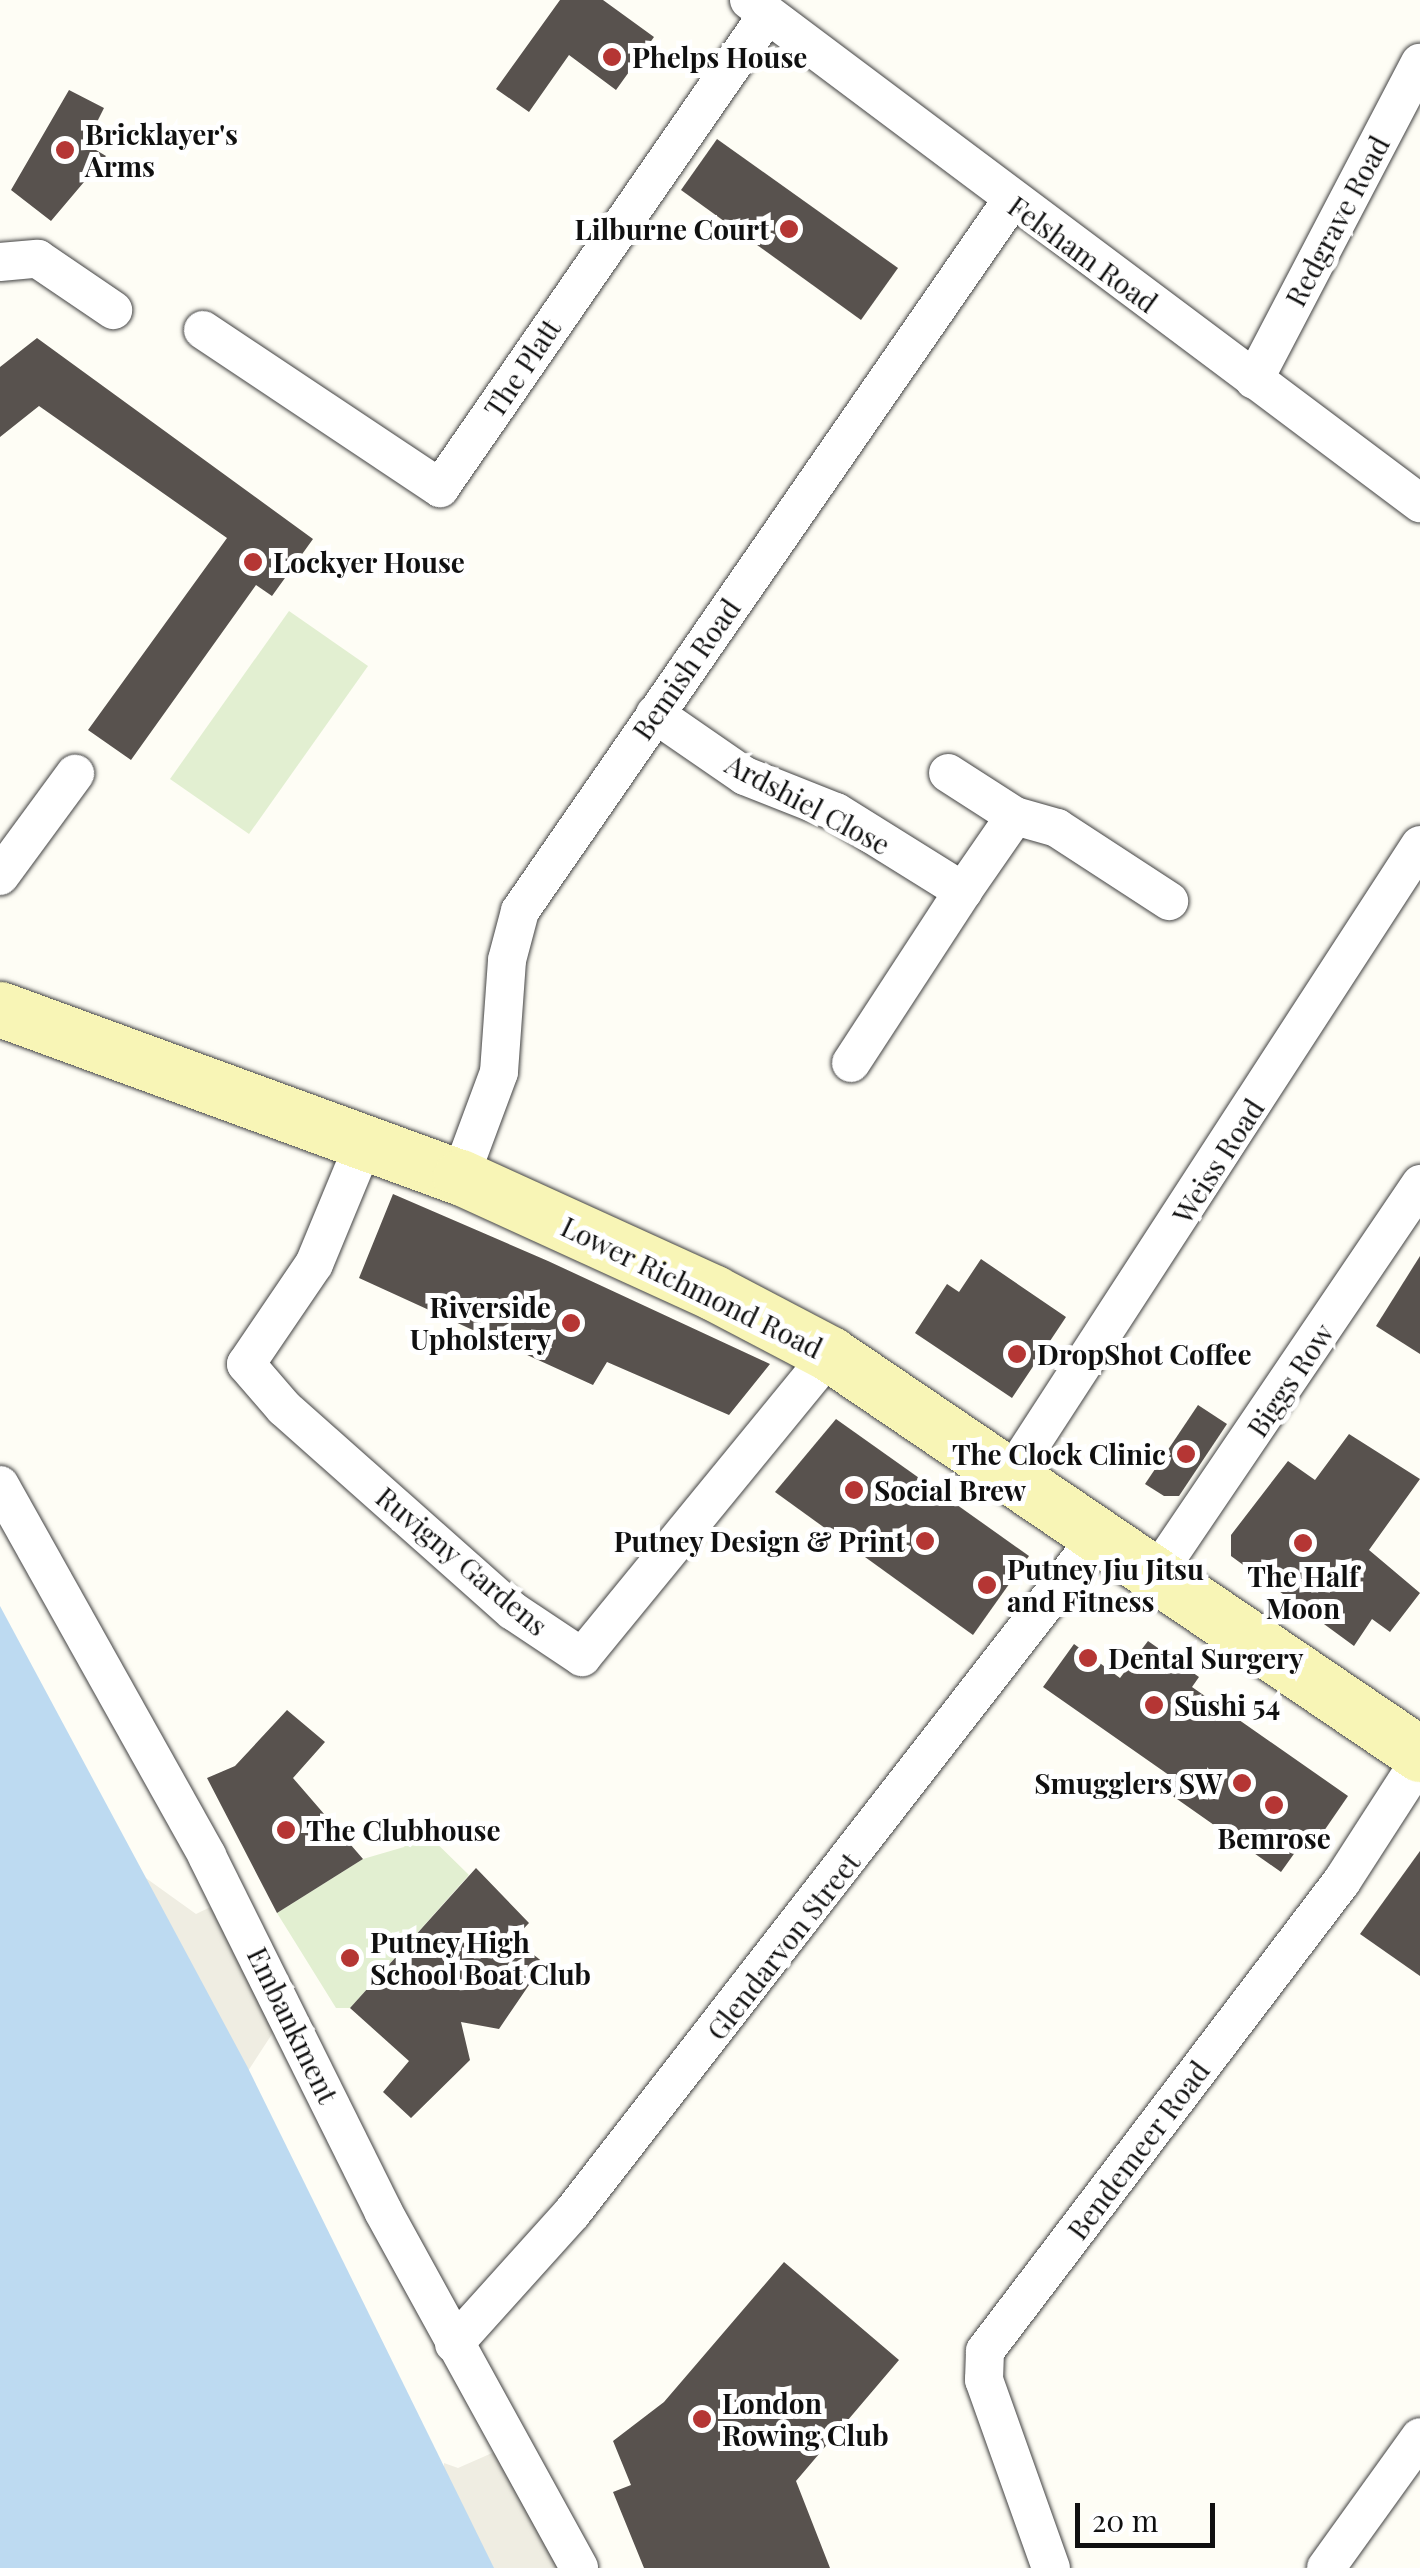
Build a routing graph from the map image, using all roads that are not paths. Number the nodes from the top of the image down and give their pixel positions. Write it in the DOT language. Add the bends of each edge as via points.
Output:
graph roads {
  1 [pos="758,7"];
  2 [pos="1420,63"];
  3 [pos="1011,202"];
  4 [pos="0,262"];
  5 [pos="113,310"];
  6 [pos="203,330"];
  7 [pos="1254,380"];
  8 [pos="1420,503"];
  9 [pos="655,714"];
  10 [pos="948,773"];
  11 [pos="75,774"];
  12 [pos="1014,816"];
  13 [pos="1420,845"];
  14 [pos="0,876"];
  15 [pos="964,891"];
  16 [pos="1169,902"];
  17 [pos="0,1009"];
  18 [pos="851,1062"];
  19 [pos="365,1141"];
  20 [pos="460,1177"];
  21 [pos="1416,1201"];
  22 [pos="830,1354"];
  23 [pos="1011,1475"];
  24 [pos="0,1485"];
  25 [pos="1098,1536"];
  26 [pos="1157,1573"];
  27 [pos="1420,1757"];
  28 [pos="454,2344"];
  29 [pos="1420,2438"];
  30 [pos="579,2568"];
  31 [pos="1051,2568"];
  32 [pos="1326,2568"];
  1 -- 3 [label="street, Felsham Road"];
  1 -- 6 [label="street, The Platt" via="440,488"];
  2 -- 7 [label="street, Redgrave Road"];
  3 -- 7 [label="street, Felsham Road"];
  3 -- 9 [label="street, Bemish Road"];
  4 -- 5 [label="street" via="38,260"];
  7 -- 8 [label="street, Felsham Road"];
  9 -- 15 [label="street, Ardshiel Close" via="746,776 836,812"];
  9 -- 20 [label="street, Bemish Road" via="520,912 507,960 499,1072"];
  10 -- 12 [label="street"];
  11 -- 14 [label="street"];
  12 -- 15 [label="street"];
  12 -- 16 [label="street" via="1057,828"];
  13 -- 23 [label="street, Weiss Road"];
  15 -- 18 [label="street"];
  17 -- 19 [label="main road, Lower Richmond Road"];
  19 -- 20 [label="main road, Lower Richmond Road"];
  19 -- 22 [label="street, Ruvigny Gardens" via="314,1264 246,1364 284,1408 513,1611 582,1657"];
  20 -- 22 [label="main road, Lower Richmond Road"];
  21 -- 26 [label="street, Biggs Row"];
  22 -- 23 [label="main road, Lower Richmond Road"];
  23 -- 25 [label="main road, Lower Richmond Road"];
  24 -- 28 [label="street, Embankment" via="229,1898"];
  25 -- 26 [label="main road, Lower Richmond Road"];
  25 -- 28 [label="street, Glendarvon Street" via="572,2214"];
  26 -- 27 [label="main road, Lower Richmond Road"];
  27 -- 31 [label="street, Bendemeer Road" via="1342,1880 985,2351 984,2380"];
  28 -- 30 [label="street, Embankment"];
  29 -- 32 [label="street"];
}
